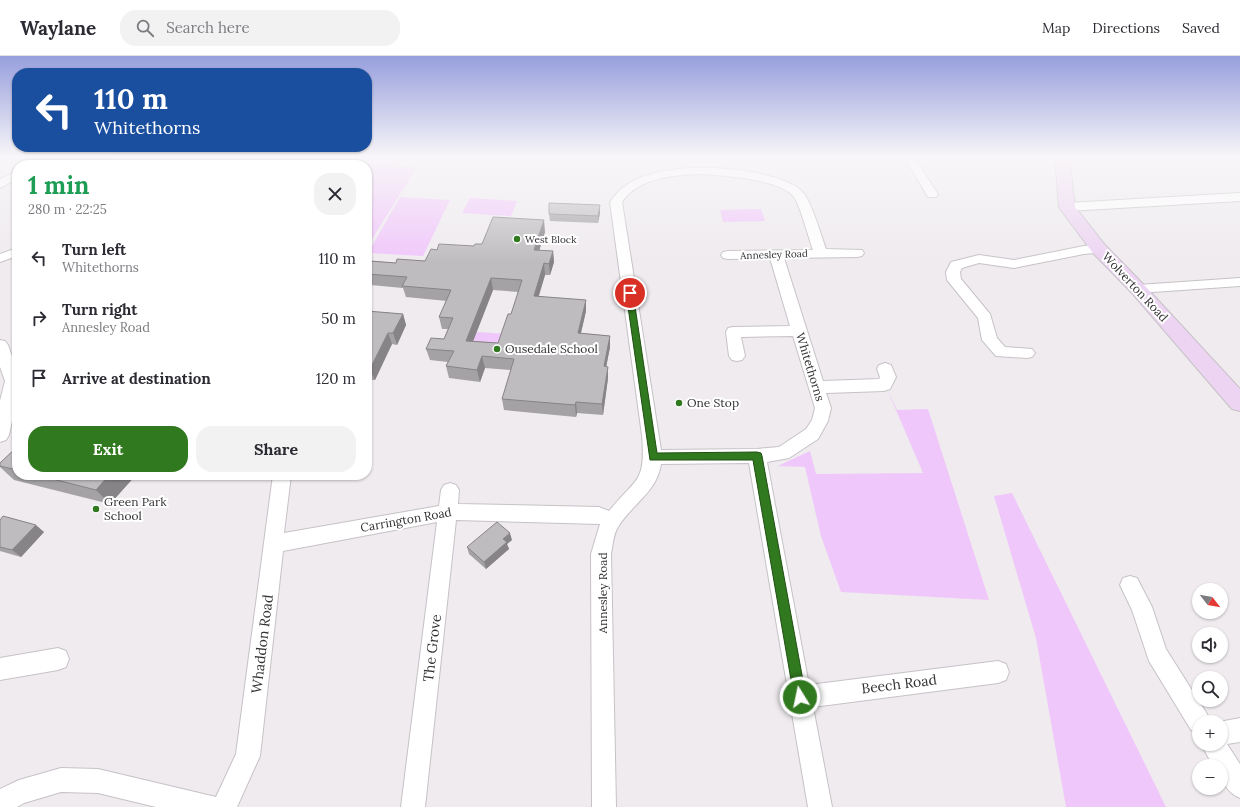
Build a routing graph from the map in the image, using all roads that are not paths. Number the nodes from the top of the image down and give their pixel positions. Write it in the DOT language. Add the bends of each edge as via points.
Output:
graph roads {
  1 [pos="622,192"];
  2 [pos="796,192"];
  3 [pos="1066,192"];
  4 [pos="1240,197"];
  5 [pos="1067,207"];
  6 [pos="1099,249"];
  7 [pos="821,253"];
  8 [pos="857,253"];
  9 [pos="12,254"];
  10 [pos="728,255"];
  11 [pos="776,255"];
  12 [pos="0,258"];
  13 [pos="1240,282"];
  14 [pos="1138,290"];
  15 [pos="799,331"];
  16 [pos="0,345"];
  17 [pos="1027,353"];
  18 [pos="737,356"];
  19 [pos="885,369"];
  20 [pos="12,378"];
  21 [pos="12,385"];
  22 [pos="817,387"];
  23 [pos="1240,403"];
  24 [pos="0,435"];
  25 [pos="757,456"];
  26 [pos="653,457"];
  27 [pos="281,480"];
  28 [pos="450,490"];
  29 [pos="448,512"];
  30 [pos="612,520"];
  31 [pos="273,544"];
  32 [pos="1130,585"];
  33 [pos="58,659"];
  34 [pos="0,669"];
  35 [pos="998,672"];
  36 [pos="800,697"];
  37 [pos="1195,715"];
  38 [pos="1240,730"];
  39 [pos="1228,732"];
  40 [pos="1218,751"];
  41 [pos="1240,786"];
  42 [pos="0,802"];
  43 [pos="209,807"];
  44 [pos="224,807"];
  45 [pos="413,807"];
  46 [pos="604,807"];
  47 [pos="820,807"];
  1 -- 26 [label="street, Annesley Road" via="616,202"];
  2 -- 7 [label="street, Annesley Road"];
  3 -- 5 [label="street"];
  4 -- 5 [label="street"];
  5 -- 6 [label="street, Wolverton Road"];
  6 -- 14 [label="street, Wolverton Road"];
  6 -- 17 [label="street" via="1014,264 979,259 956,265 953,272 954,280 985,317 990,340 1001,352"];
  7 -- 8 [label="street, Annesley Road"];
  7 -- 11 [label="street, Annesley Road"];
  9 -- 12 [label="street"];
  10 -- 11 [label="street, Annesley Road"];
  11 -- 15 [label="street, Whitethorns"];
  13 -- 14 [label="street"];
  14 -- 23 [label="street, Wolverton Road"];
  15 -- 18 [label="street" via="732,332"];
  15 -- 22 [label="street, Whitethorns"];
  16 -- 20 [label="street"];
  19 -- 22 [label="street" via="888,377 884,385"];
  21 -- 24 [label="street"];
  22 -- 25 [label="street, Whitethorns" via="823,408 820,421 812,434 783,453"];
  25 -- 26 [label="street, Whitethorns"];
  25 -- 36 [label="street"];
  26 -- 30 [label="street, Annesley Road" via="650,474 640,490"];
  27 -- 31 [label="street, Whaddon Road"];
  28 -- 29 [label="street, The Grove"];
  29 -- 30 [label="street, Carrington Road" via="599,515"];
  29 -- 31 [label="street, Carrington Road"];
  29 -- 45 [label="street, The Grove"];
  30 -- 46 [label="street, Annesley Road" via="605,535 601,554"];
  31 -- 44 [label="street, Whaddon Road" via="248,756"];
  32 -- 37 [label="street" via="1142,607 1157,654"];
  33 -- 34 [label="street"];
  35 -- 36 [label="street, Beech Road"];
  36 -- 47 [label="street"];
  38 -- 39 [label="street"];
  40 -- 41 [label="street"];
  42 -- 43 [label="street" via="19,792 61,780 90,780"];
}
